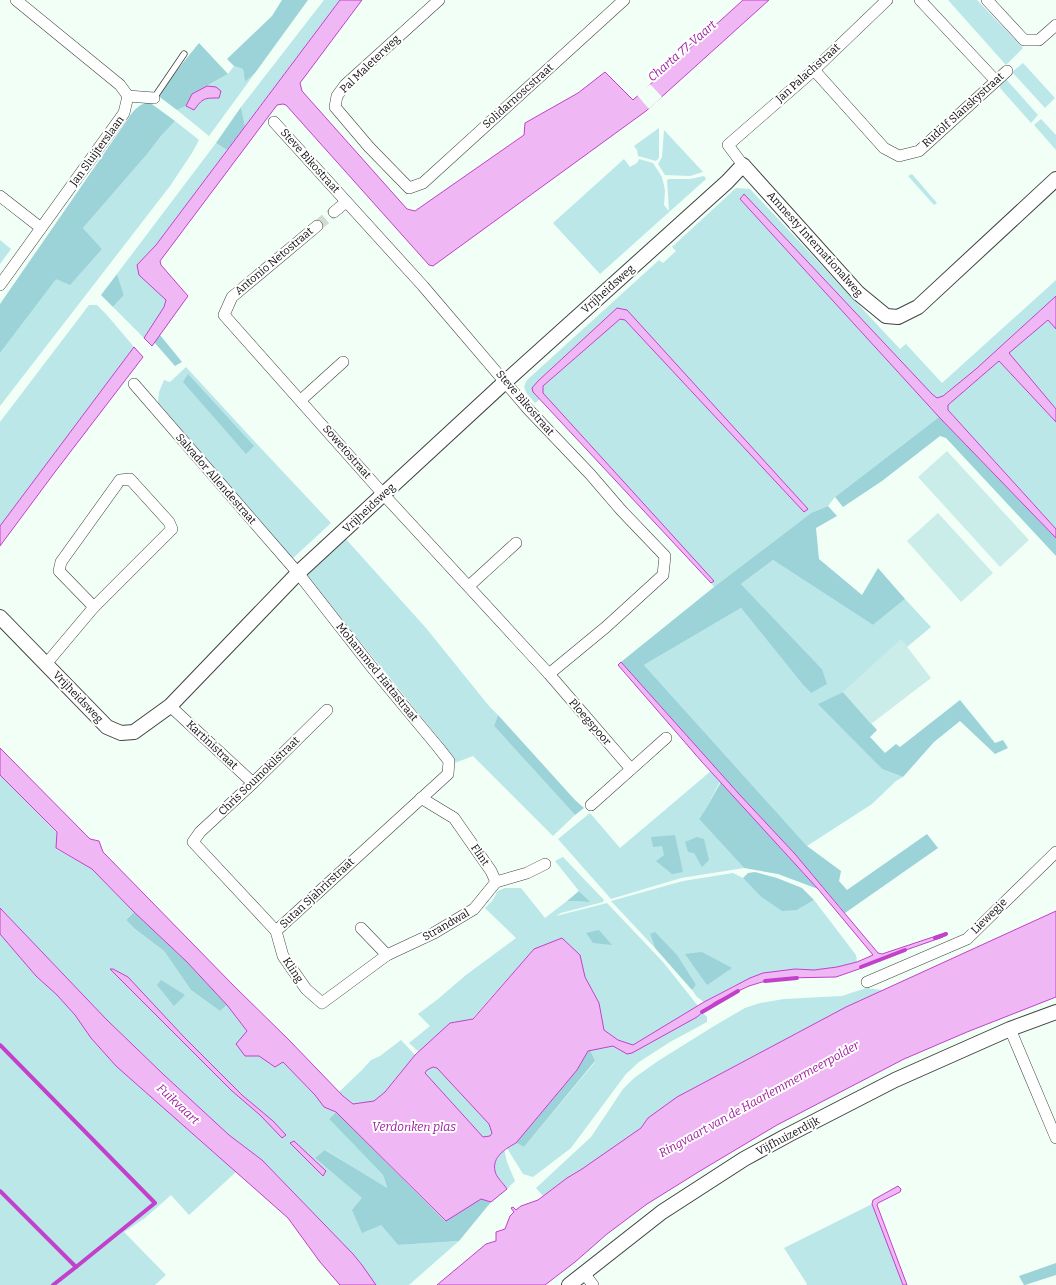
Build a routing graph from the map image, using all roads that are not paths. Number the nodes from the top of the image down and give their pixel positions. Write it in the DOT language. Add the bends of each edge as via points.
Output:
graph roads {
  1 [pos="16,0"];
  2 [pos="440,0"];
  3 [pos="624,0"];
  4 [pos="887,0"];
  5 [pos="920,0"];
  6 [pos="987,0"];
  7 [pos="1056,25"];
  8 [pos="184,54"];
  9 [pos="814,70"];
  10 [pos="1007,71"];
  11 [pos="996,81"];
  12 [pos="128,96"];
  13 [pos="154,98"];
  14 [pos="274,122"];
  15 [pos="728,145"];
  16 [pos="743,165"];
  17 [pos="1056,179"];
  18 [pos="409,188"];
  19 [pos="0,196"];
  20 [pos="346,202"];
  21 [pos="334,212"];
  22 [pos="317,226"];
  23 [pos="41,228"];
  24 [pos="0,285"];
  25 [pos="232,297"];
  26 [pos="343,362"];
  27 [pos="506,381"];
  28 [pos="134,384"];
  29 [pos="301,400"];
  30 [pos="384,495"];
  31 [pos="516,543"];
  32 [pos="298,573"];
  33 [pos="469,586"];
  34 [pos="94,607"];
  35 [pos="0,617"];
  36 [pos="46,664"];
  37 [pos="549,674"];
  38 [pos="170,706"];
  39 [pos="327,710"];
  40 [pos="666,738"];
  41 [pos="631,770"];
  42 [pos="448,774"];
  43 [pos="253,783"];
  44 [pos="421,798"];
  45 [pos="591,805"];
  46 [pos="193,842"];
  47 [pos="1056,852"];
  48 [pos="545,864"];
  49 [pos="496,882"];
  50 [pos="361,928"];
  51 [pos="276,931"];
  52 [pos="387,954"];
  53 [pos="867,982"];
  54 [pos="322,1003"];
  55 [pos="1056,1012"];
  56 [pos="1010,1028"];
  57 [pos="1056,1138"];
  58 [pos="584,1273"];
  59 [pos="569,1285"];
  60 [pos="593,1285"];
  1 -- 12 [label="street" via="120,85"];
  2 -- 18 [label="street, Pal Maleterweg" via="344,85 337,96 335,107"];
  3 -- 18 [label="street, Solidarnoscstraat" via="423,183"];
  4 -- 9 [label="street, Jan Palachstraat"];
  5 -- 11 [label="street"];
  6 -- 7 [label="street" via="1024,40 1039,40"];
  8 -- 13 [label="lane"];
  9 -- 11 [label="street, Rudolf Slanskystraat" via="884,148 899,156 919,151"];
  9 -- 15 [label="street, Jan Palachstraat"];
  10 -- 11 [label="street, Rudolf Slanskystraat"];
  12 -- 13 [label="street"];
  12 -- 23 [label="street, Jan Sluijterslaan" via="124,113"];
  14 -- 20 [label="street, Steve Bikostraat"];
  15 -- 16 [label="street, Amnesty Internationalweg"];
  16 -- 17 [label="street, Amnesty Internationalweg" via="858,293 886,316 898,317 918,307"];
  16 -- 27 [label="street, Vrijheidsweg"];
  19 -- 23 [label="street"];
  20 -- 21 [label="street"];
  20 -- 27 [label="street, Steve Bikostraat"];
  22 -- 25 [label="street, Antonio Netostraat"];
  23 -- 24 [label="street, Jan Sluijterslaan"];
  25 -- 29 [label="street, Sowetostraat" via="224,315"];
  26 -- 29 [label="street"];
  27 -- 30 [label="street, Vrijheidsweg"];
  27 -- 37 [label="street, Steve Bikostraat" via="528,409 665,556 663,575"];
  28 -- 32 [label="street, Salvador Allendestraat"];
  29 -- 30 [label="street, Sowetostraat"];
  30 -- 32 [label="street, Vrijheidsweg"];
  30 -- 33 [label="street, Sowetostraat"];
  31 -- 33 [label="street"];
  32 -- 38 [label="street, Vrijheidsweg"];
  32 -- 42 [label="street, Mohammed Hattastraat" via="438,746 449,761"];
  33 -- 37 [label="street, Sowetostraat"];
  34 -- 34 [label="street" via="172,529 169,522 130,479 120,480 61,562 59,571"];
  34 -- 36 [label="street"];
  35 -- 36 [label="street, Vrijheidsweg"];
  36 -- 38 [label="street, Vrijheidsweg" via="107,727 121,733 134,732"];
  37 -- 41 [label="street, Ploegspoor"];
  38 -- 43 [label="street, Kartinistraat"];
  39 -- 43 [label="street, Chris Soumokilstraat"];
  40 -- 41 [label="street"];
  41 -- 45 [label="street"];
  42 -- 44 [label="street, Sutan Sjahrirstraat"];
  43 -- 46 [label="street, Chris Soumokilstraat" via="200,832"];
  44 -- 49 [label="street, Flint" via="454,818"];
  44 -- 51 [label="street, Sutan Sjahrirstraat"];
  46 -- 51 [label="street, Sutan Sjahrirstraat"];
  47 -- 53 [label="street, Liewegje" via="967,939"];
  48 -- 49 [label="street" via="527,873"];
  49 -- 52 [label="street, Strandwal" via="474,909 434,934"];
  50 -- 52 [label="street"];
  51 -- 54 [label="street, Kling" via="283,956 306,989"];
  52 -- 54 [label="street, Strandwal"];
  55 -- 56 [label="street, Vijfhuizerdijk"];
  56 -- 57 [label="street"];
  56 -- 58 [label="street, Vijfhuizerdijk" via="895,1080 744,1159 662,1212"];
  58 -- 59 [label="street, Vijfhuizerdijk"];
  58 -- 60 [label="street"];
}
